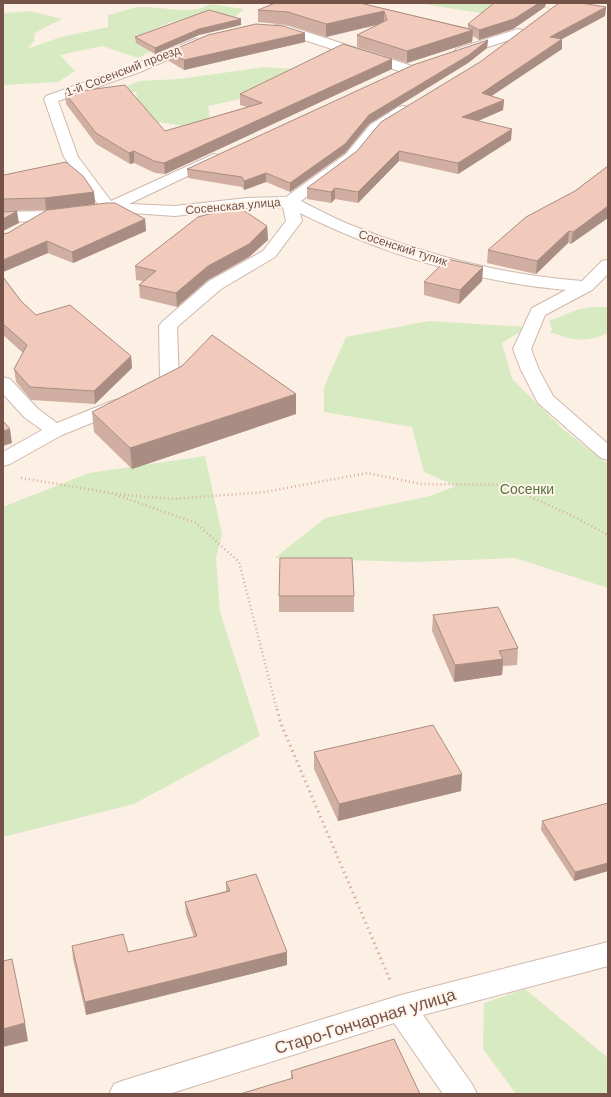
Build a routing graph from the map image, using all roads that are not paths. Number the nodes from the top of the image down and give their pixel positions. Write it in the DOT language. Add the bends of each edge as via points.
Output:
graph roads {
  1 [pos="552,10"];
  2 [pos="263,28"];
  3 [pos="518,33"];
  4 [pos="204,39"];
  5 [pos="444,57"];
  6 [pos="486,57"];
  7 [pos="422,64"];
  8 [pos="407,69"];
  9 [pos="386,79"];
  10 [pos="414,104"];
  11 [pos="229,152"];
  12 [pos="290,202"];
  13 [pos="92,210"];
  14 [pos="46,216"];
  15 [pos="3,217"];
  16 [pos="20,230"];
  17 [pos="608,265"];
  18 [pos="586,286"];
  19 [pos="3,383"];
  20 [pos="55,431"];
  21 [pos="608,454"];
  22 [pos="3,460"];
  23 [pos="608,954"];
  24 [pos="401,1008"];
  25 [pos="125,1094"];
  26 [pos="461,1094"];
  1 -- 3 [label="street"];
  2 -- 8 [label="street" via="284,29"];
  3 -- 5 [label="street"];
  3 -- 6 [label="street"];
  4 -- 13 [label="street, 1-й Сосенский проезд" via="135,69 51,99"];
  7 -- 8 [label="street"];
  8 -- 9 [label="street"];
  10 -- 12 [label="street, Сосенская улица" via="375,128 351,157"];
  11 -- 13 [label="street, Сосенская улица"];
  12 -- 13 [label="street, Сосенская улица" via="247,203 175,211"];
  12 -- 18 [label="street, Сосенский тупик" via="358,234 447,264 550,284"];
  12 -- 20 [label="street" via="294,221 269,254 215,285 168,326 170,384"];
  13 -- 14 [label="street, Сосенская улица"];
  14 -- 15 [label="street, Сосенская улица"];
  14 -- 16 [label="street"];
  17 -- 18 [label="street"];
  18 -- 21 [label="street" via="538,312 522,349 545,399"];
  19 -- 20 [label="street" via="31,413"];
  20 -- 22 [label="street"];
  23 -- 24 [label="street, Старо-Гончарная улица"];
  24 -- 25 [label="street, Старо-Гончарная улица"];
  24 -- 26 [label="street"];
}
